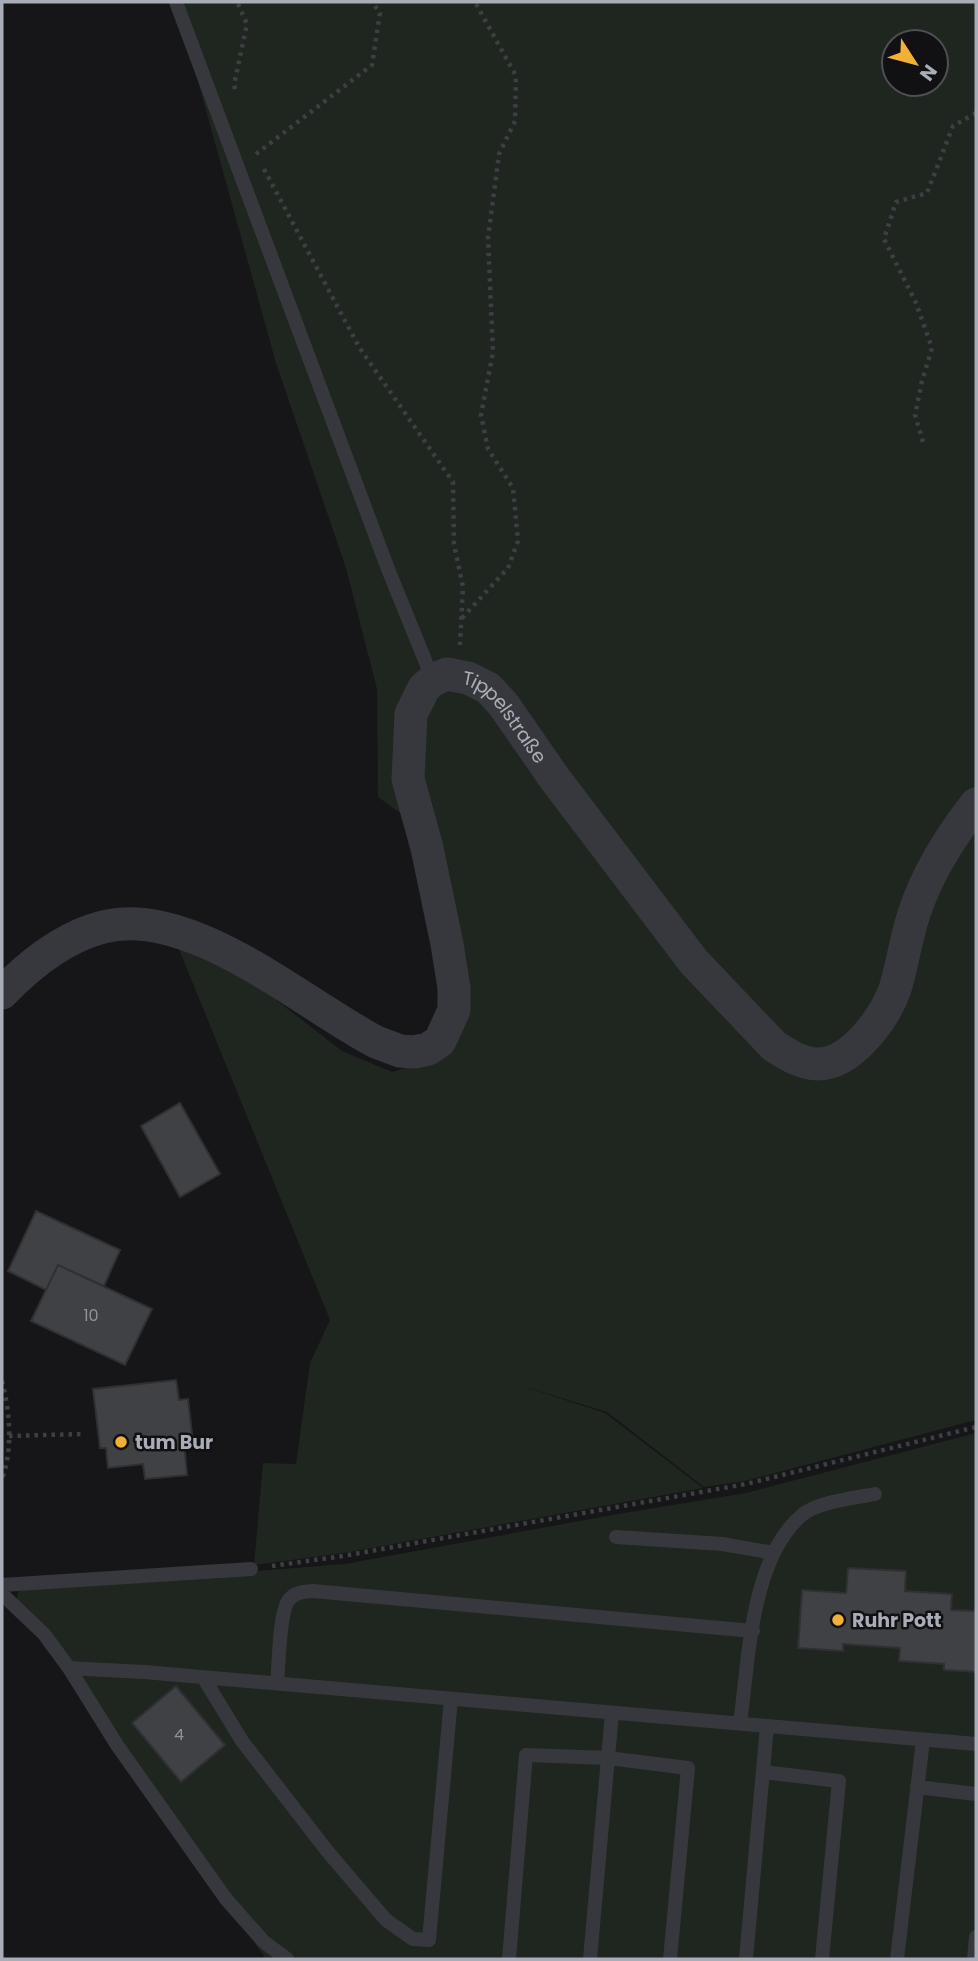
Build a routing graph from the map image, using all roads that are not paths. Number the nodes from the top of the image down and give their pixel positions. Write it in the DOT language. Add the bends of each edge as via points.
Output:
graph roads {
  1 [pos="176,2"];
  2 [pos="440,677"];
  3 [pos="976,804"];
  4 [pos="2,993"];
  5 [pos="874,1494"];
  6 [pos="616,1537"];
  7 [pos="774,1553"];
  8 [pos="251,1569"];
  9 [pos="2,1585"];
  10 [pos="2,1594"];
  11 [pos="753,1631"];
  12 [pos="69,1668"];
  13 [pos="203,1677"];
  14 [pos="277,1684"];
  15 [pos="452,1699"];
  16 [pos="612,1713"];
  17 [pos="740,1723"];
  18 [pos="767,1726"];
  19 [pos="923,1740"];
  20 [pos="976,1744"];
  21 [pos="608,1758"];
  22 [pos="763,1772"];
  23 [pos="917,1787"];
  24 [pos="976,1794"];
  25 [pos="976,1937"];
  26 [pos="287,1959"];
  27 [pos="509,1959"];
  28 [pos="590,1959"];
  29 [pos="670,1959"];
  30 [pos="746,1959"];
  31 [pos="822,1959"];
  32 [pos="897,1959"];
  33 [pos="974,1959"];
  1 -- 2 [label="lane" via="383,556"];
  2 -- 3 [label="street, Tippelstraße" via="468,678 488,688 694,962 774,1046 805,1062 831,1062 875,1026 894,990 920,898 944,849"];
  2 -- 4 [label="street, Tippelstraße" via="424,688 411,714 408,779 427,848 454,988 453,1010 440,1041 414,1052 376,1042 224,949 153,925 124,924 82,935 23,971"];
  5 -- 7 [label="lane" via="803,1513"];
  6 -- 7 [label="lane"];
  7 -- 11 [label="lane"];
  8 -- 9 [label="lane"];
  10 -- 12 [label="lane" via="44,1634"];
  11 -- 14 [label="lane" via="297,1592 283,1613"];
  11 -- 17 [label="lane"];
  12 -- 13 [label="lane"];
  12 -- 26 [label="lane" via="117,1745 226,1899 264,1942"];
  13 -- 14 [label="lane"];
  13 -- 15 [label="lane" via="242,1741 328,1852 386,1920 413,1939 429,1940"];
  14 -- 15 [label="lane"];
  15 -- 16 [label="lane"];
  16 -- 17 [label="lane"];
  16 -- 21 [label="lane"];
  17 -- 18 [label="lane"];
  18 -- 19 [label="lane"];
  18 -- 22 [label="lane"];
  19 -- 20 [label="lane"];
  19 -- 23 [label="lane"];
  21 -- 27 [label="lane" via="526,1755"];
  21 -- 28 [label="lane"];
  21 -- 29 [label="lane" via="688,1768"];
  22 -- 30 [label="lane"];
  22 -- 31 [label="lane" via="839,1781"];
  23 -- 24 [label="lane"];
  23 -- 32 [label="lane"];
  25 -- 33 [label="lane"];
}
